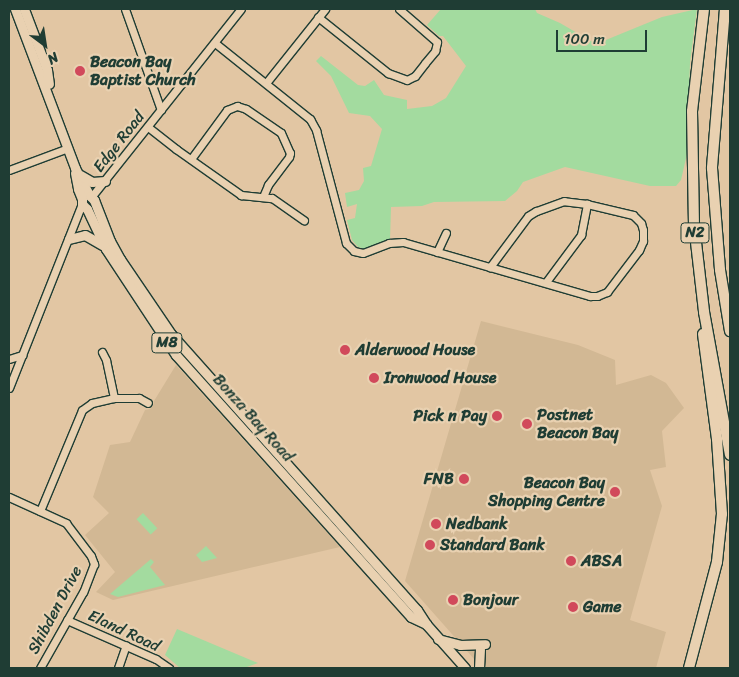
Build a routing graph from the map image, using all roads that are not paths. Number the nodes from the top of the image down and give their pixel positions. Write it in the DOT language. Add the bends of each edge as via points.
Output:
graph roads {
  1 [pos="15,9"];
  2 [pos="24,9"];
  3 [pos="125,9"];
  4 [pos="241,9"];
  5 [pos="324,9"];
  6 [pos="400,9"];
  7 [pos="704,9"];
  8 [pos="724,9"];
  9 [pos="318,17"];
  10 [pos="215,43"];
  11 [pos="266,83"];
  12 [pos="52,104"];
  13 [pos="162,110"];
  14 [pos="148,127"];
  15 [pos="68,148"];
  16 [pos="191,159"];
  17 [pos="9,170"];
  18 [pos="76,171"];
  19 [pos="105,181"];
  20 [pos="263,197"];
  21 [pos="87,202"];
  22 [pos="587,204"];
  23 [pos="304,220"];
  24 [pos="446,233"];
  25 [pos="71,236"];
  26 [pos="106,249"];
  27 [pos="437,252"];
  28 [pos="490,267"];
  29 [pos="546,282"];
  30 [pos="704,312"];
  31 [pos="730,331"];
  32 [pos="102,352"];
  33 [pos="22,355"];
  34 [pos="9,359"];
  35 [pos="9,388"];
  36 [pos="114,398"];
  37 [pos="148,403"];
  38 [pos="730,455"];
  39 [pos="9,497"];
  40 [pos="40,511"];
  41 [pos="67,620"];
  42 [pos="426,624"];
  43 [pos="438,638"];
  44 [pos="126,646"];
  45 [pos="40,668"];
  46 [pos="118,668"];
  47 [pos="169,668"];
  48 [pos="463,668"];
  49 [pos="479,668"];
  50 [pos="689,668"];
  1 -- 12 [label="main road, Bonza Bay Road / M8"];
  2 -- 12 [label="main road, Bonza Bay Road / M8" via="46,70"];
  3 -- 13 [label="street"];
  4 -- 10 [label="street, Edge Road"];
  5 -- 9 [label="street"];
  6 -- 9 [label="street" via="438,42 435,51 415,76 407,80 388,73"];
  7 -- 30 [label="highway, N2" via="692,111 692,166"];
  8 -- 31 [label="highway, N2" via="712,168 720,270"];
  9 -- 11 [label="street"];
  10 -- 11 [label="street"];
  10 -- 13 [label="street, Edge Road"];
  11 -- 27 [label="street" via="306,115 314,126 346,242 356,252 396,242"];
  12 -- 15 [label="main road, Bonza Bay Road / M8"];
  13 -- 14 [label="street, Edge Road"];
  14 -- 16 [label="street"];
  14 -- 19 [label="street, Edge Road"];
  15 -- 17 [label="street"];
  15 -- 18 [label="main road, Bonza Bay Road / M8"];
  16 -- 20 [label="street" via="241,195"];
  16 -- 20 [label="street" via="227,110 237,106 246,109 281,133 290,153"];
  18 -- 19 [label="main road" via="92,182"];
  18 -- 21 [label="main road, Bonza Bay Road / M8" via="78,190"];
  19 -- 21 [label="street, Edge Road"];
  20 -- 23 [label="street" via="276,200"];
  21 -- 25 [label="street, Edge Road"];
  21 -- 26 [label="main road, Bonza Bay Road / M8" via="89,218"];
  21 -- 42 [label="main road, Bonza Bay Road / M8" via="120,259 171,334"];
  22 -- 28 [label="street" via="564,201 532,213"];
  22 -- 29 [label="street" via="581,235"];
  22 -- 29 [label="street" via="636,217 643,230 642,246 603,295 590,296"];
  24 -- 27 [label="street"];
  25 -- 26 [label="main road" via="85,235"];
  25 -- 33 [label="street, Edge Road"];
  26 -- 42 [label="main road, Bonza Bay Road / M8" via="176,355 410,617"];
  27 -- 28 [label="street"];
  28 -- 29 [label="street"];
  30 -- 38 [label="highway, N2"];
  30 -- 50 [label="highway" via="704,342 717,439 722,514 717,562"];
  32 -- 36 [label="street"];
  33 -- 34 [label="street"];
  33 -- 35 [label="street, Edge Road"];
  36 -- 37 [label="street" via="139,398"];
  36 -- 40 [label="street" via="92,403 80,412"];
  39 -- 40 [label="street"];
  40 -- 41 [label="street, Shibden Drive" via="66,523 94,564 91,576"];
  41 -- 44 [label="street, Eland Road"];
  41 -- 45 [label="street, Shibden Drive"];
  42 -- 43 [label="main road, Bonza Bay Road / M8"];
  43 -- 48 [label="main road, Bonza Bay Road / M8"];
  43 -- 49 [label="main road" via="460,646 482,646"];
  44 -- 46 [label="street"];
  44 -- 47 [label="street, Eland Road"];
}
